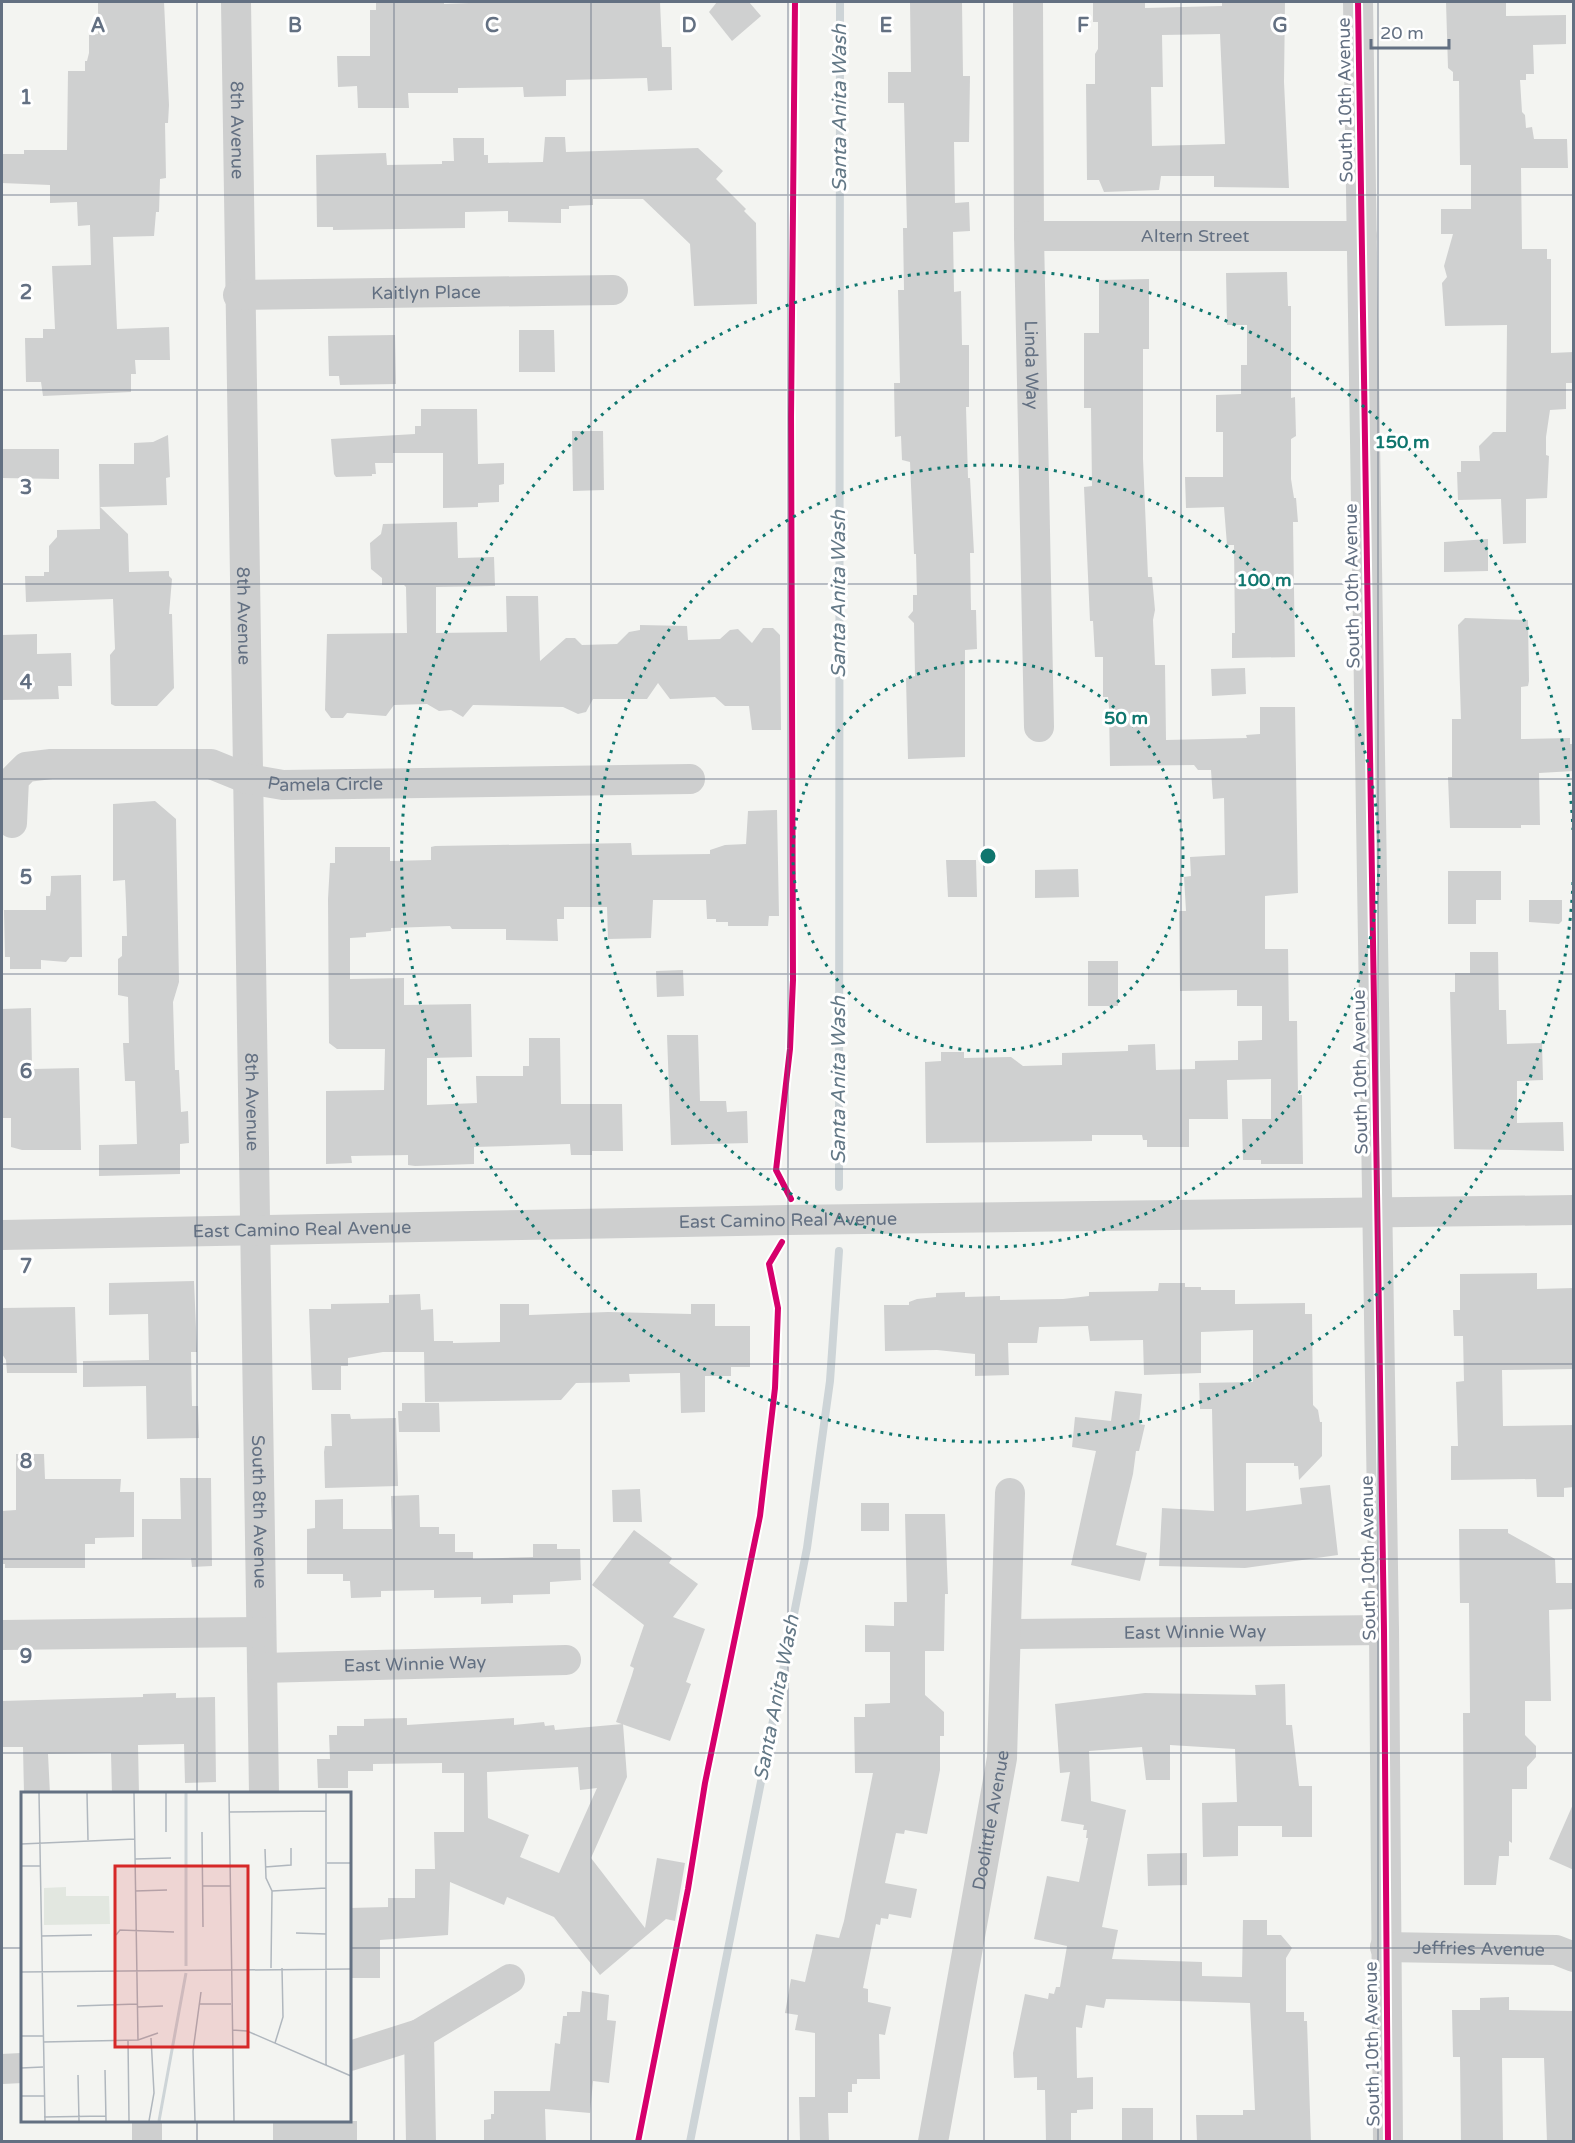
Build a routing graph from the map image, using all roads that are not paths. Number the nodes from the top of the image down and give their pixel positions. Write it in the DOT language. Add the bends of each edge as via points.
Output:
graph roads {
  1 [pos="236,2"];
  2 [pos="1028,2"];
  3 [pos="1358,2"];
  4 [pos="1029,236"];
  5 [pos="1362,236"];
  6 [pos="613,290"];
  7 [pos="238,295"];
  8 [pos="1038,727"];
  9 [pos="248,779"];
  10 [pos="690,779"];
  11 [pos="12,823"];
  12 [pos="1574,1210"];
  13 [pos="1376,1213"];
  14 [pos="256,1230"];
  15 [pos="2,1235"];
  16 [pos="1010,1493"];
  17 [pos="1384,1630"];
  18 [pos="261,1632"];
  19 [pos="1006,1634"];
  20 [pos="2,1635"];
  21 [pos="566,1660"];
  22 [pos="262,1668"];
  23 [pos="264,1792"];
  24 [pos="1385,1947"];
  25 [pos="1574,1957"];
  26 [pos="510,1979"];
  27 [pos="418,2034"];
  28 [pos="351,2056"];
  29 [pos="21,2068"];
  30 [pos="2,2069"];
  31 [pos="147,2122"];
  32 [pos="147,2142"];
  33 [pos="421,2142"];
  34 [pos="933,2142"];
  35 [pos="1388,2142"];
  1 -- 7 [label="street, 8th Avenue"];
  2 -- 4 [label="street, Linda Way"];
  3 -- 5 [label="street, South 10th Avenue"];
  4 -- 5 [label="street, Altern Street"];
  4 -- 8 [label="street, Linda Way"];
  5 -- 13 [label="street, South 10th Avenue"];
  6 -- 7 [label="street, Kaitlyn Place"];
  7 -- 9 [label="street, 8th Avenue"];
  9 -- 10 [label="street, Pamela Circle" via="284,785"];
  9 -- 11 [label="street, Pamela Circle" via="211,764 51,764 26,768 14,779"];
  9 -- 14 [label="street, 8th Avenue"];
  12 -- 13 [label="street, East Camino Real Avenue"];
  13 -- 14 [label="street, East Camino Real Avenue"];
  13 -- 17 [label="street, South 10th Avenue"];
  14 -- 15 [label="street, East Camino Real Avenue"];
  14 -- 18 [label="street, South 8th Avenue"];
  16 -- 19 [label="street, Doolittle Avenue"];
  17 -- 19 [label="street, East Winnie Way"];
  17 -- 24 [label="street, South 10th Avenue"];
  18 -- 20 [label="street"];
  18 -- 22 [label="street, South 8th Avenue"];
  19 -- 34 [label="street, Doolittle Avenue" via="1002,1758"];
  21 -- 22 [label="street, East Winnie Way"];
  22 -- 23 [label="street, South 8th Avenue"];
  24 -- 25 [label="street, Jeffries Avenue" via="1556,1950"];
  24 -- 35 [label="street, South 10th Avenue"];
  26 -- 27 [label="street"];
  27 -- 28 [label="street"];
  27 -- 33 [label="street"];
  29 -- 30 [label="street"];
  31 -- 32 [label="street"];
}
